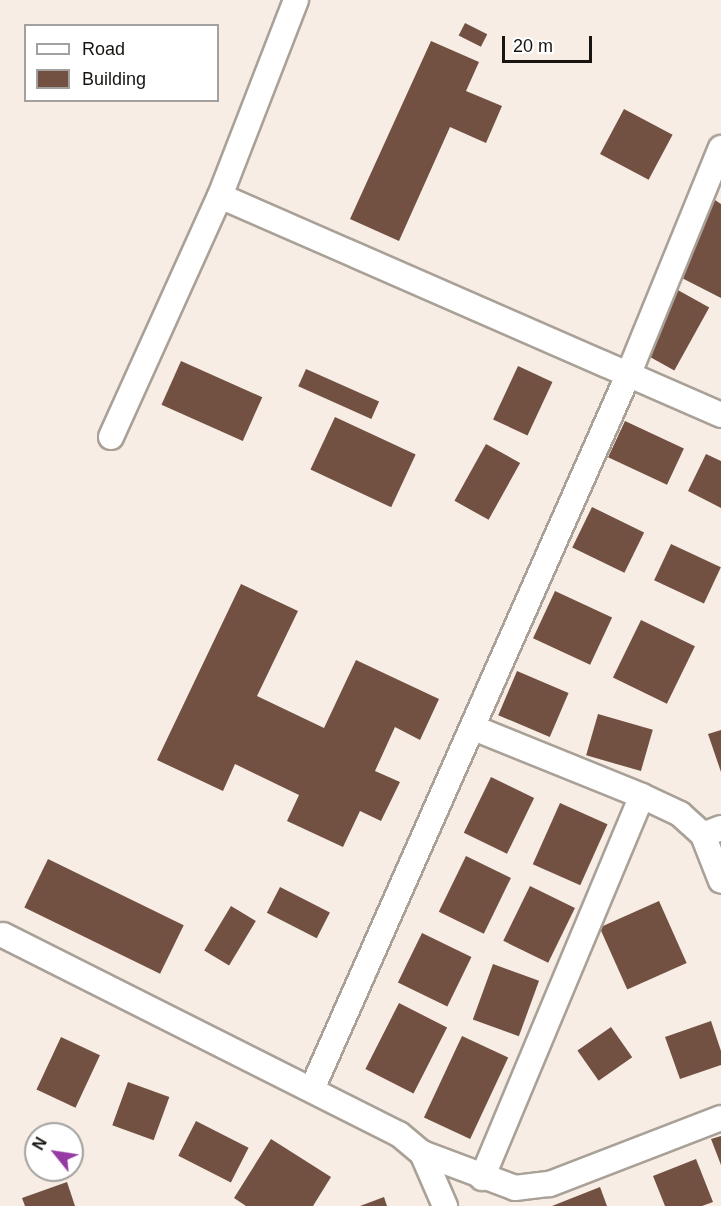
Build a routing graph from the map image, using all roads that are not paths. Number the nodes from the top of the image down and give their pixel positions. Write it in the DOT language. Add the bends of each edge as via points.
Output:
graph roads {
  1 [pos="296,0"];
  2 [pos="721,148"];
  3 [pos="220,196"];
  4 [pos="629,374"];
  5 [pos="721,415"];
  6 [pos="111,437"];
  7 [pos="474,728"];
  8 [pos="642,796"];
  9 [pos="712,832"];
  10 [pos="721,881"];
  11 [pos="3,935"];
  12 [pos="312,1089"];
  13 [pos="721,1118"];
  14 [pos="422,1152"];
  15 [pos="482,1178"];
  16 [pos="445,1206"];
  1 -- 3 [label="street"];
  2 -- 4 [label="street"];
  3 -- 4 [label="street"];
  3 -- 6 [label="street"];
  4 -- 5 [label="street"];
  4 -- 7 [label="street"];
  7 -- 8 [label="street"];
  7 -- 12 [label="street"];
  8 -- 9 [label="street"];
  8 -- 15 [label="street"];
  9 -- 10 [label="street"];
  11 -- 12 [label="street"];
  12 -- 14 [label="street" via="399,1134"];
  13 -- 15 [label="street" via="550,1184 515,1188"];
  14 -- 15 [label="street"];
  14 -- 16 [label="street"];
}
